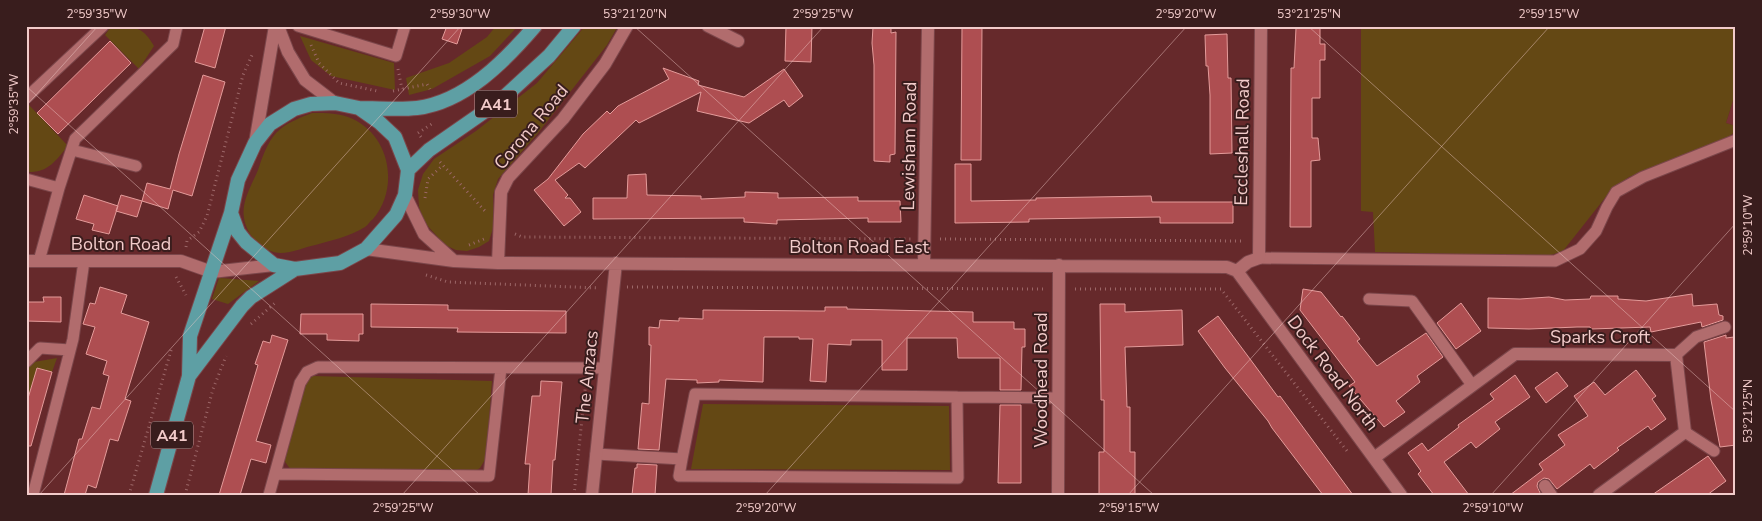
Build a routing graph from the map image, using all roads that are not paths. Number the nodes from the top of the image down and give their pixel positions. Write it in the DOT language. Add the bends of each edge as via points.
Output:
graph roads {
  1 [pos="103,26"];
  2 [pos="177,26"];
  3 [pos="277,26"];
  4 [pos="298,26"];
  5 [pos="405,26"];
  6 [pos="535,26"];
  7 [pos="574,26"];
  8 [pos="627,26"];
  9 [pos="708,26"];
  10 [pos="928,26"];
  11 [pos="1261,26"];
  12 [pos="738,41"];
  13 [pos="26,98"];
  14 [pos="335,102"];
  15 [pos="359,108"];
  16 [pos="1736,140"];
  17 [pos="255,143"];
  18 [pos="72,150"];
  19 [pos="136,166"];
  20 [pos="408,170"];
  21 [pos="26,179"];
  22 [pos="59,188"];
  23 [pos="405,196"];
  24 [pos="230,213"];
  25 [pos="366,249"];
  26 [pos="1259,258"];
  27 [pos="32,261"];
  28 [pos="84,261"];
  29 [pos="454,261"];
  30 [pos="498,263"];
  31 [pos="616,263"];
  32 [pos="274,265"];
  33 [pos="924,265"];
  34 [pos="1059,265"];
  35 [pos="295,269"];
  36 [pos="1237,271"];
  37 [pos="212,272"];
  38 [pos="1370,299"];
  39 [pos="1725,327"];
  40 [pos="70,350"];
  41 [pos="1676,355"];
  42 [pos="26,362"];
  43 [pos="501,368"];
  44 [pos="605,368"];
  45 [pos="189,376"];
  46 [pos="1472,385"];
  47 [pos="957,397"];
  48 [pos="1058,398"];
  49 [pos="1685,432"];
  50 [pos="1714,451"];
  51 [pos="596,454"];
  52 [pos="682,458"];
  53 [pos="1374,458"];
  54 [pos="275,474"];
  55 [pos="33,495"];
  56 [pos="156,495"];
  57 [pos="269,495"];
  58 [pos="592,495"];
  59 [pos="1058,495"];
  60 [pos="1401,495"];
  61 [pos="1599,495"];
  1 -- 13 [label="lane"];
  2 -- 18 [label="lane" via="173,44 75,139"];
  3 -- 14 [label="street" via="305,80"];
  3 -- 17 [label="street"];
  4 -- 5 [label="lane" via="396,56"];
  6 -- 15 [label="highway, A41" via="488,74 436,104 416,108"];
  7 -- 20 [label="highway, A41" via="549,56 501,100 429,150"];
  8 -- 30 [label="street, Corona Road" via="605,64 563,119 508,178 501,192"];
  9 -- 12 [label="street"];
  10 -- 33 [label="street, Lewisham Road"];
  11 -- 26 [label="street, Eccleshall Road"];
  14 -- 15 [label="highway, A41"];
  14 -- 17 [label="highway, A41" via="294,109 270,124"];
  15 -- 20 [label="highway, A41" via="395,137"];
  16 -- 26 [label="lane" via="1616,192 1596,231 1580,249 1555,261"];
  17 -- 24 [label="highway, A41" via="238,180"];
  18 -- 19 [label="lane"];
  18 -- 22 [label="lane"];
  20 -- 23 [label="highway, A41"];
  21 -- 22 [label="lane"];
  22 -- 27 [label="lane"];
  23 -- 25 [label="highway, A41" via="396,215"];
  23 -- 29 [label="street" via="424,234"];
  24 -- 32 [label="highway, A41" via="246,242"];
  24 -- 37 [label="highway, A41"];
  25 -- 29 [label="street, Bolton Road East"];
  25 -- 35 [label="highway, A41" via="340,262"];
  26 -- 36 [label="street"];
  27 -- 28 [label="street, Bolton Road"];
  28 -- 37 [label="street, Bolton Road" via="181,261"];
  28 -- 40 [label="lane"];
  29 -- 30 [label="street, Bolton Road East"];
  30 -- 31 [label="street, Bolton Road East"];
  31 -- 33 [label="street, Bolton Road East"];
  31 -- 44 [label="street, The Anzacs"];
  32 -- 35 [label="highway, A41"];
  32 -- 37 [label="street, Bolton Road"];
  33 -- 34 [label="street, Bolton Road East"];
  34 -- 36 [label="street, Bolton Road East" via="1227,267"];
  34 -- 48 [label="street, Woodhead Road"];
  35 -- 45 [label="highway, A41" via="242,306"];
  36 -- 53 [label="street, Dock Road North"];
  37 -- 45 [label="highway, A41" via="190,336"];
  38 -- 46 [label="lane" via="1412,301"];
  39 -- 41 [label="lane" via="1696,337"];
  40 -- 42 [label="lane" via="40,348"];
  40 -- 55 [label="lane"];
  41 -- 46 [label="street, Sparks Croft" via="1515,354"];
  41 -- 49 [label="street"];
  43 -- 44 [label="lane"];
  43 -- 54 [label="lane" via="318,367 307,372 300,383"];
  43 -- 54 [label="lane" via="489,476"];
  44 -- 51 [label="street, The Anzacs"];
  45 -- 56 [label="highway, A41"];
  46 -- 53 [label="street, Sparks Croft"];
  47 -- 48 [label="lane"];
  47 -- 52 [label="lane" via="696,394"];
  47 -- 52 [label="lane" via="958,478 679,476"];
  48 -- 59 [label="street, Woodhead Road"];
  49 -- 50 [label="lane"];
  49 -- 61 [label="street"];
  51 -- 52 [label="lane"];
  51 -- 58 [label="street, The Anzacs"];
  53 -- 60 [label="street, Dock Road North"];
  54 -- 57 [label="lane"];
}
